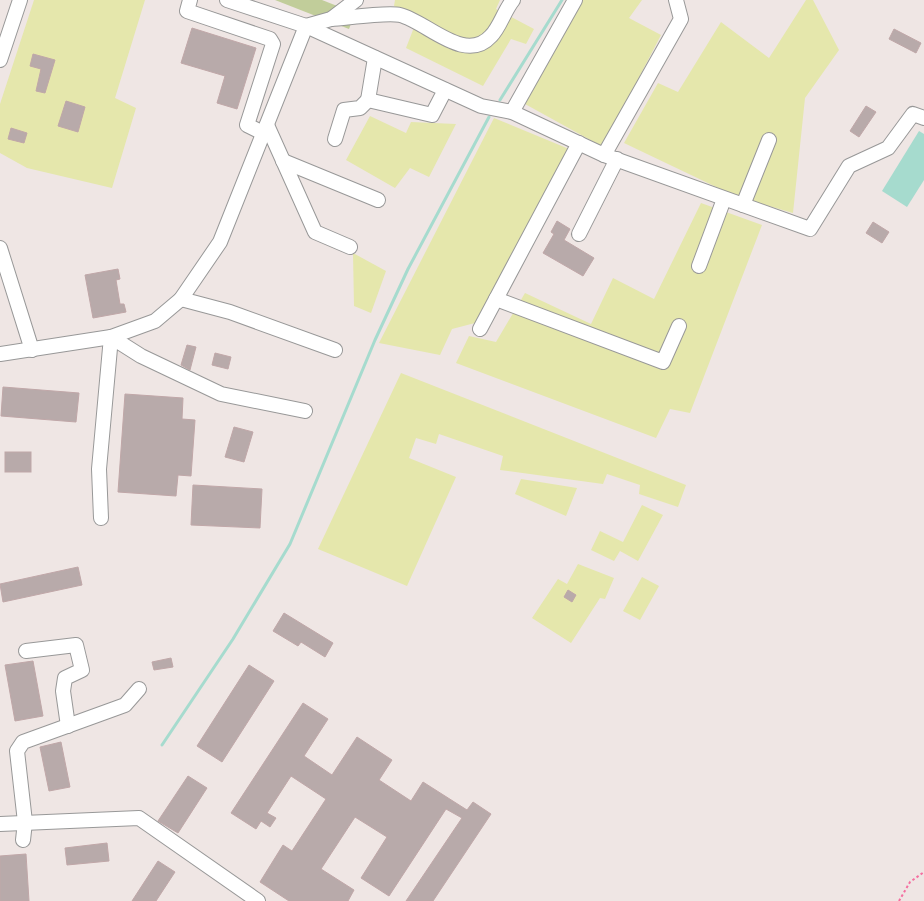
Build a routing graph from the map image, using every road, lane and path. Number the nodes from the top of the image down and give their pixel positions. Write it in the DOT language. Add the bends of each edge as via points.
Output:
graph roads {
  1 [pos="20,0"];
  2 [pos="190,0"];
  3 [pos="227,0"];
  4 [pos="356,0"];
  5 [pos="513,0"];
  6 [pos="574,0"];
  7 [pos="676,0"];
  8 [pos="331,19"];
  9 [pos="306,26"];
  10 [pos="375,58"];
  11 [pos="0,60"];
  12 [pos="445,90"];
  13 [pos="368,100"];
  14 [pos="512,112"];
  15 [pos="924,118"];
  16 [pos="265,129"];
  17 [pos="335,139"];
  18 [pos="769,140"];
  19 [pos="580,143"];
  20 [pos="610,157"];
  21 [pos="283,161"];
  22 [pos="724,199"];
  23 [pos="378,200"];
  24 [pos="743,205"];
  25 [pos="579,234"];
  26 [pos="350,247"];
  27 [pos="0,248"];
  28 [pos="699,266"];
  29 [pos="496,299"];
  30 [pos="181,300"];
  31 [pos="679,326"];
  32 [pos="480,329"];
  33 [pos="111,337"];
  34 [pos="32,350"];
  35 [pos="335,350"];
  36 [pos="0,354"];
  37 [pos="305,411"];
  38 [pos="101,518"];
  39 [pos="26,651"];
  40 [pos="139,689"];
  41 [pos="68,726"];
  42 [pos="25,822"];
  43 [pos="0,824"];
  44 [pos="23,840"];
  45 [pos="924,872"];
  46 [pos="258,901"];
  47 [pos="899,901"];
  1 -- 11 [label="street"];
  2 -- 16 [label="street" via="186,11 270,39 273,44 247,125"];
  3 -- 9 [label="street"];
  4 -- 8 [label="street"];
  5 -- 8 [label="street" via="491,36 479,43 462,46 400,15"];
  6 -- 14 [label="street"];
  7 -- 20 [label="street" via="681,19"];
  8 -- 9 [label="street"];
  9 -- 10 [label="street"];
  9 -- 16 [label="street"];
  10 -- 12 [label="street"];
  10 -- 13 [label="street"];
  12 -- 13 [label="street" via="432,115"];
  12 -- 14 [label="street" via="481,106"];
  13 -- 17 [label="street" via="360,108 344,110"];
  14 -- 19 [label="street"];
  15 -- 24 [label="street" via="913,114 888,148 849,166 810,229"];
  16 -- 21 [label="street"];
  16 -- 30 [label="street" via="220,242"];
  18 -- 24 [label="street"];
  19 -- 20 [label="street"];
  19 -- 29 [label="street"];
  20 -- 22 [label="street"];
  20 -- 25 [label="street"];
  21 -- 23 [label="street"];
  21 -- 26 [label="street" via="314,232"];
  22 -- 24 [label="street"];
  22 -- 28 [label="street"];
  27 -- 34 [label="street"];
  29 -- 31 [label="street" via="663,362"];
  29 -- 32 [label="street"];
  30 -- 33 [label="street" via="155,321"];
  30 -- 35 [label="street" via="230,312"];
  33 -- 34 [label="street"];
  33 -- 37 [label="street" via="141,356 221,394"];
  33 -- 38 [label="street" via="99,469"];
  34 -- 36 [label="street"];
  39 -- 41 [label="street" via="76,646 82,670 66,678 63,691"];
  40 -- 41 [label="street" via="125,705"];
  41 -- 42 [label="street" via="23,742 17,752"];
  42 -- 43 [label="street"];
  42 -- 44 [label="street"];
  42 -- 46 [label="street" via="138,818"];
  45 -- 47 [label="path" via="910,882"];
}
